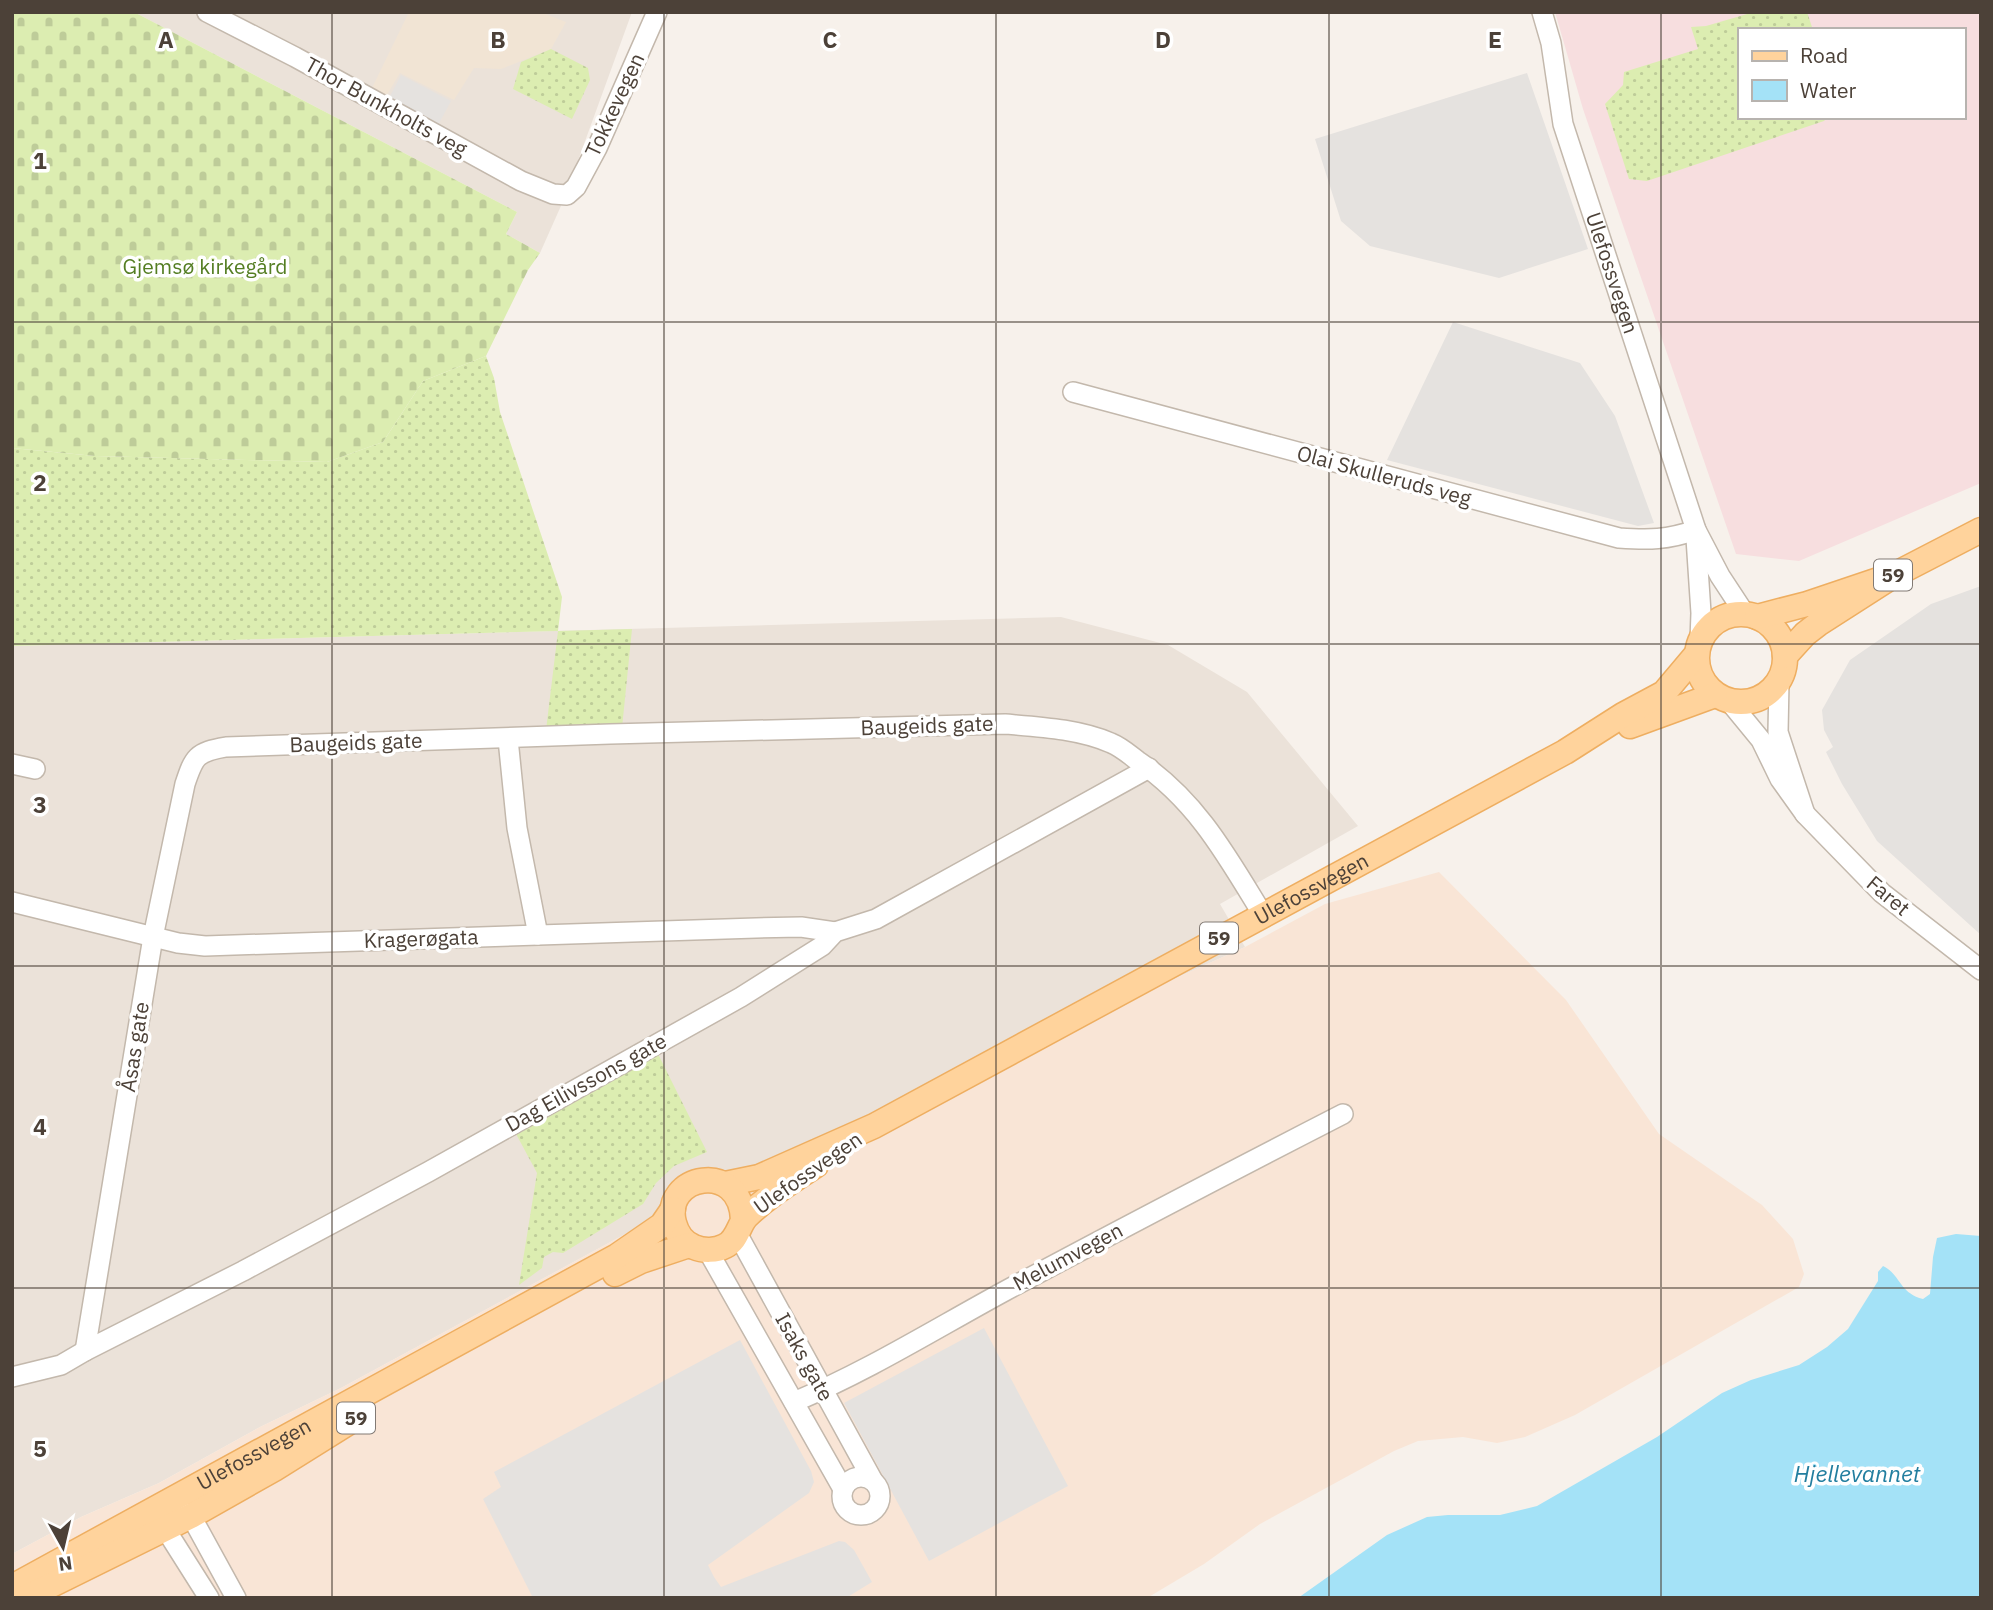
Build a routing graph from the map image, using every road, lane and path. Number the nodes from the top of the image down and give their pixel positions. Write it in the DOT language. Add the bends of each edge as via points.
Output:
graph roads {
  1 [pos="207,12"];
  2 [pos="657,12"];
  3 [pos="1542,12"];
  4 [pos="567,195"];
  5 [pos="1073,392"];
  6 [pos="1696,530"];
  7 [pos="1981,530"];
  8 [pos="1896,574"];
  9 [pos="1751,615"];
  10 [pos="1698,647"];
  11 [pos="1785,656"];
  12 [pos="1779,682"];
  13 [pos="1722,698"];
  14 [pos="508,739"];
  15 [pos="205,751"];
  16 [pos="1564,752"];
  17 [pos="12,764"];
  18 [pos="1149,768"];
  19 [pos="35,769"];
  20 [pos="1805,814"];
  21 [pos="12,902"];
  22 [pos="1263,915"];
  23 [pos="835,932"];
  24 [pos="538,934"];
  25 [pos="153,937"];
  26 [pos="1981,970"];
  27 [pos="1343,1114"];
  28 [pos="874,1126"];
  29 [pos="725,1184"];
  30 [pos="673,1209"];
  31 [pos="740,1227"];
  32 [pos="699,1248"];
  33 [pos="85,1351"];
  34 [pos="12,1377"];
  35 [pos="822,1390"];
  36 [pos="794,1402"];
  37 [pos="872,1479"];
  38 [pos="843,1489"];
  39 [pos="165,1504"];
  40 [pos="191,1516"];
  41 [pos="166,1530"];
  42 [pos="12,1587"];
  43 [pos="25,1598"];
  44 [pos="209,1598"];
  45 [pos="236,1598"];
  1 -- 4 [label="street, Thor Bunkholts veg" via="521,181"];
  2 -- 4 [label="street, Tokkevegen" via="597,148"];
  3 -- 6 [label="street, Ulefossvegen" via="1563,124"];
  5 -- 6 [label="street, Olai Skulleruds veg" via="1619,538 1658,540"];
  6 -- 9 [label="street, Ulefossvegen" via="1720,576"];
  6 -- 10 [label="street, Ulefossvegen" via="1701,612"];
  7 -- 8 [label="main road, 59"];
  8 -- 9 [label="main road, 59" via="1807,604"];
  8 -- 11 [label="main road, 59" via="1811,629"];
  9 -- 10 [label="main road, 59" via="1722,618 1709,627"];
  9 -- 11 [label="main road" via="1776,631"];
  10 -- 13 [label="main road" via="1698,670 1704,684"];
  10 -- 16 [label="main road, Ulefossvegen / 59" via="1664,693"];
  11 -- 12 [label="main road"];
  12 -- 13 [label="main road, 59" via="1770,692 1744,703"];
  12 -- 20 [label="street, Faret" via="1778,733"];
  13 -- 16 [label="main road, Ulefossvegen / 59"];
  13 -- 20 [label="street, Faret" via="1760,740"];
  14 -- 15 [label="street, Baugeids gate"];
  14 -- 18 [label="street, Baugeids gate" via="1005,724 1094,738 1113,744"];
  14 -- 24 [label="street" via="517,828"];
  15 -- 25 [label="street, Åsas gate" via="193,760 185,784"];
  16 -- 22 [label="main road, Ulefossvegen / 59"];
  17 -- 19 [label="street"];
  18 -- 22 [label="street, Baugeids gate" via="1188,802"];
  18 -- 23 [label="street, Dag Eilivssons gate" via="876,919"];
  20 -- 26 [label="street, Faret" via="1882,893"];
  21 -- 25 [label="street, Kragerøgata"];
  22 -- 28 [label="main road, Ulefossvegen / 59"];
  23 -- 24 [label="street, Kragerøgata" via="801,927"];
  23 -- 33 [label="street, Dag Eilivssons gate" via="822,946 658,1044 254,1266"];
  24 -- 25 [label="street, Kragerøgata" via="205,946"];
  25 -- 33 [label="street, Åsas gate"];
  27 -- 35 [label="street, Melumvegen"];
  28 -- 29 [label="main road, Ulefossvegen / 59" via="759,1177"];
  28 -- 31 [label="main road, Ulefossvegen / 59" via="769,1196"];
  29 -- 30 [label="main road, 59" via="708,1179 689,1185"];
  29 -- 31 [label="main road" via="743,1208"];
  30 -- 32 [label="main road" via="677,1233"];
  30 -- 39 [label="main road, Ulefossvegen / 59" via="662,1225 617,1256"];
  31 -- 32 [label="main road, 59" via="726,1246"];
  31 -- 35 [label="street, Isaks gate"];
  32 -- 36 [label="street, Isaks gate"];
  32 -- 40 [label="main road, Ulefossvegen / 59" via="641,1261 406,1388"];
  33 -- 34 [label="street, Dag Eilivssons gate" via="61,1365"];
  35 -- 36 [label="street, Melumvegen"];
  35 -- 37 [label="street, Isaks gate"];
  36 -- 38 [label="street, Isaks gate"];
  37 -- 38 [label="street" via="856,1477"];
  37 -- 38 [label="street, Isaks gate" via="881,1498 877,1508 866,1514 846,1508"];
  39 -- 40 [label="street"];
  39 -- 41 [label="street"];
  39 -- 42 [label="main road, Ulefossvegen / 59"];
  40 -- 41 [label="main road, Ulefossvegen / 59"];
  40 -- 45 [label="street"];
  41 -- 43 [label="main road, Ulefossvegen / 59"];
  41 -- 44 [label="street"];
}
